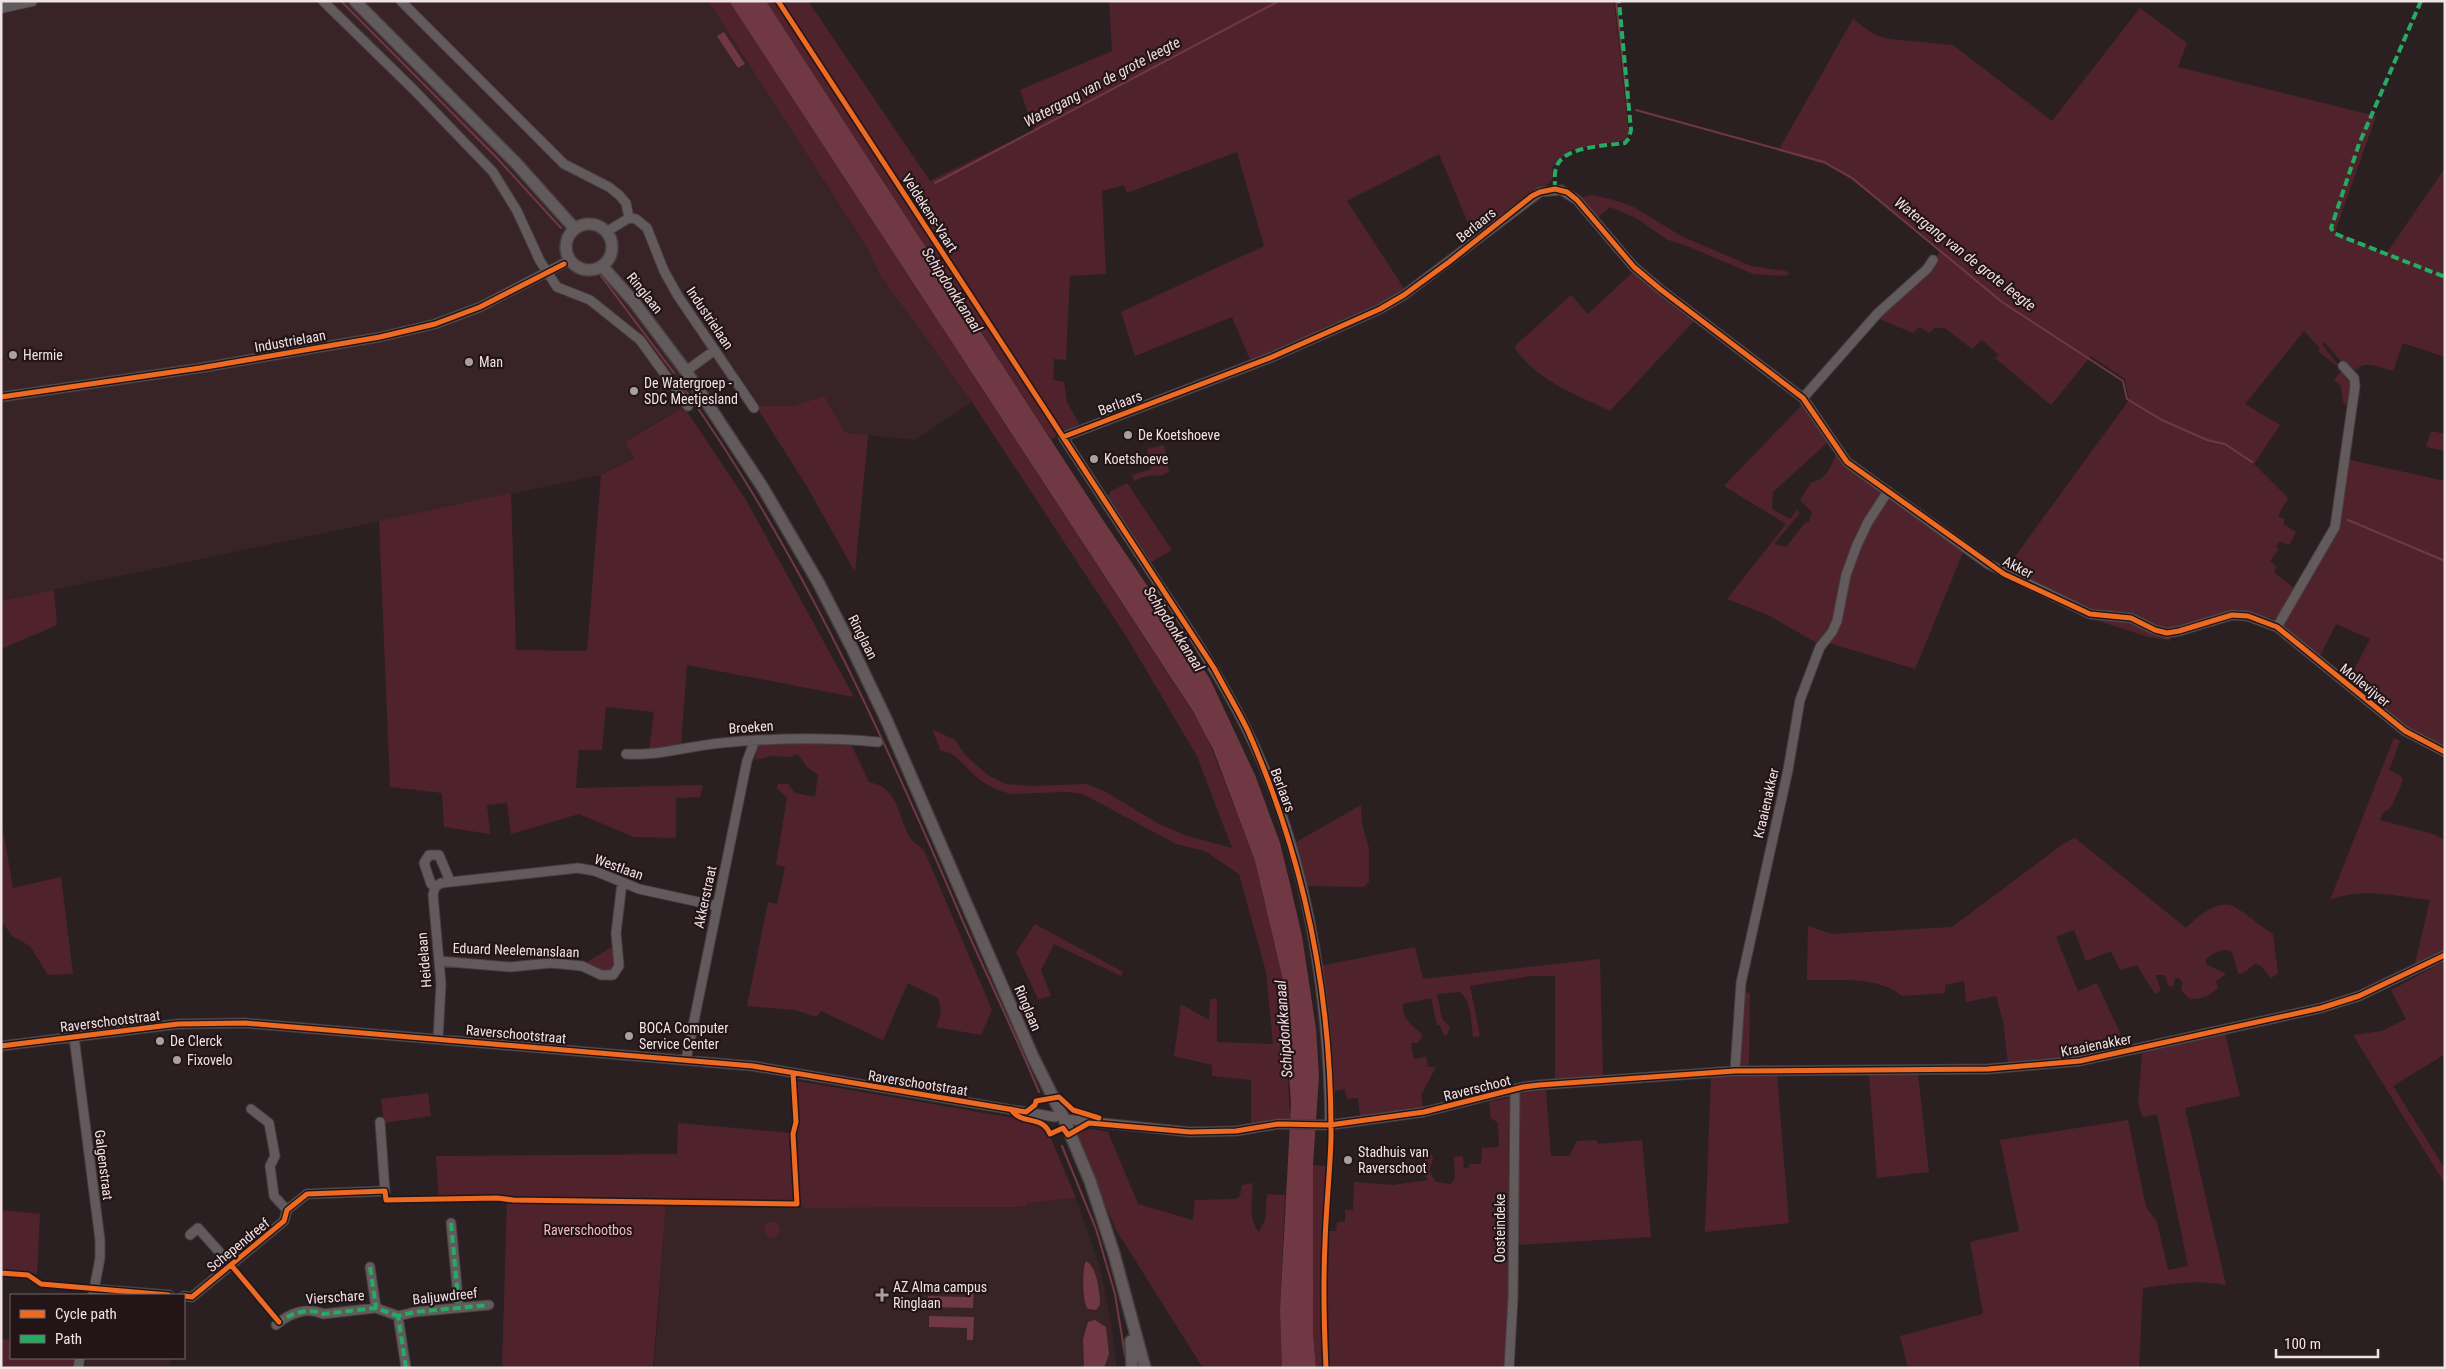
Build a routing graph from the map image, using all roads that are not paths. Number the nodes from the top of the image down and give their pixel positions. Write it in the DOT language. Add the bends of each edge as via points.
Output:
graph roads {
  1 [pos="32,1"];
  2 [pos="323,1"];
  3 [pos="355,1"];
  4 [pos="401,1"];
  5 [pos="1,8"];
  6 [pos="628,218"];
  7 [pos="575,229"];
  8 [pos="606,232"];
  9 [pos="570,260"];
  10 [pos="1933,260"];
  11 [pos="602,266"];
  12 [pos="547,273"];
  13 [pos="715,350"];
  14 [pos="2343,366"];
  15 [pos="686,371"];
  16 [pos="1,397"];
  17 [pos="1803,398"];
  18 [pos="688,406"];
  19 [pos="754,408"];
  20 [pos="1888,491"];
  21 [pos="2277,627"];
  22 [pos="755,740"];
  23 [pos="878,742"];
  24 [pos="2445,752"];
  25 [pos="626,754"];
  26 [pos="622,883"];
  27 [pos="442,884"];
  28 [pos="717,906"];
  29 [pos="2445,955"];
  30 [pos="439,961"];
  31 [pos="74,1037"];
  32 [pos="438,1039"];
  33 [pos="1,1046"];
  34 [pos="1033,1057"];
  35 [pos="686,1060"];
  36 [pos="1735,1071"];
  37 [pos="1515,1089"];
  38 [pos="251,1109"];
  39 [pos="380,1122"];
  40 [pos="1060,1122"];
  41 [pos="1284,1124"];
  42 [pos="1325,1125"];
  43 [pos="287,1210"];
  44 [pos="451,1223"];
  45 [pos="190,1235"];
  46 [pos="231,1265"];
  47 [pos="370,1267"];
  48 [pos="93,1292"];
  49 [pos="144,1294"];
  50 [pos="185,1296"];
  51 [pos="489,1305"];
  52 [pos="376,1308"];
  53 [pos="459,1308"];
  54 [pos="1129,1312"];
  55 [pos="398,1316"];
  56 [pos="276,1325"];
  57 [pos="406,1368"];
  58 [pos="1133,1368"];
  59 [pos="1145,1368"];
  60 [pos="1509,1368"];
  1 -- 5 [label="street"];
  2 -- 12 [label="street" via="492,172 518,212"];
  3 -- 7 [label="main road" via="516,163"];
  4 -- 6 [label="street" via="564,164 619,195 626,203"];
  6 -- 8 [label="street"];
  6 -- 13 [label="street, Industrielaan" via="636,219 647,228 669,279"];
  7 -- 8 [label="main road" via="594,225"];
  7 -- 9 [label="main road" via="566,245"];
  8 -- 11 [label="main road" via="612,249"];
  9 -- 11 [label="main road" via="583,270"];
  9 -- 12 [label="street, Industrielaan"];
  10 -- 17 [label="street" via="1878,313"];
  11 -- 15 [label="main road, Ringlaan"];
  12 -- 16 [label="street, Industrielaan" via="473,310 435,324 380,337"];
  12 -- 18 [label="street" via="557,287 590,300 640,340"];
  13 -- 15 [label="street"];
  13 -- 19 [label="street, Industrielaan"];
  14 -- 21 [label="street" via="2354,378 2355,386 2337,520"];
  15 -- 34 [label="main road, Ringlaan" via="764,488 852,648"];
  17 -- 20 [label="street, Akker" via="1847,462"];
  17 -- 42 [label="street, Berlaars" via="1660,289 1634,267 1577,200 1567,192 1555,189 1532,196 1449,262 1380,310 1272,357 1063,437 1214,668 1247,730 1277,804 1299,871 1324,1006 1329,1068"];
  20 -- 21 [label="street, Akker" via="1988,564 2090,614 2131,618 2167,633 2232,616 2248,616"];
  20 -- 36 [label="street, Kraaienakker" via="1856,545 1837,621 1820,647 1800,700 1788,770 1741,983"];
  21 -- 24 [label="street, Mollevijver" via="2405,731"];
  22 -- 23 [label="street, Broeken" via="832,737"];
  22 -- 25 [label="street, Broeken" via="646,755"];
  22 -- 28 [label="street, Akkerstraat" via="747,761"];
  26 -- 27 [label="street, Westlaan" via="595,871 578,868"];
  26 -- 28 [label="street, Westlaan"];
  26 -- 30 [label="street, Eduard Neelemanslaan" via="616,933 619,966 613,975 601,975 582,966 510,967"];
  27 -- 30 [label="street, Heidelaan" via="433,895"];
  28 -- 35 [label="street, Akkerstraat"];
  29 -- 36 [label="street, Kraaienakker" via="2358,996 2321,1008 2080,1061 1988,1069"];
  30 -- 32 [label="street, Heidelaan"];
  31 -- 32 [label="street, Raverschootstraat" via="217,1022"];
  31 -- 33 [label="street, Raverschootstraat"];
  31 -- 48 [label="street, Galgenstraat" via="100,1240"];
  32 -- 35 [label="street, Raverschootstraat"];
  34 -- 40 [label="main road, Ringlaan"];
  34 -- 40 [label="main road, Ringlaan" via="1047,1098"];
  35 -- 40 [label="street, Raverschootstraat" via="776,1070"];
  36 -- 37 [label="street, Raverschoot"];
  37 -- 42 [label="street, Raverschoot" via="1424,1112"];
  37 -- 60 [label="street, Oosteindeke"];
  38 -- 43 [label="street" via="269,1123 275,1156 270,1166 274,1196"];
  39 -- 43 [label="street, Schependreef" via="386,1191 307,1194"];
  40 -- 41 [label="street, Raverschootstraat" via="1190,1132 1236,1132"];
  40 -- 54 [label="main road, Ringlaan" via="1090,1181"];
  41 -- 42 [label="street, Raverschoot"];
  43 -- 46 [label="street, Schependreef" via="284,1221"];
  44 -- 53 [label="street"];
  45 -- 46 [label="street" via="198,1228"];
  46 -- 50 [label="street, Schependreef" via="192,1297"];
  47 -- 52 [label="street"];
  48 -- 49 [label="street"];
  51 -- 53 [label="street, Baljuwdreef"];
  52 -- 55 [label="street, Vierschare"];
  52 -- 56 [label="street, Vierschare" via="287,1315"];
  53 -- 55 [label="street, Baljuwdreef"];
  54 -- 58 [label="main road, Ringlaan"];
  54 -- 59 [label="main road, Ringlaan"];
  55 -- 57 [label="street, Baljuwdreef"];
  58 -- 59 [label="main road"];
}
